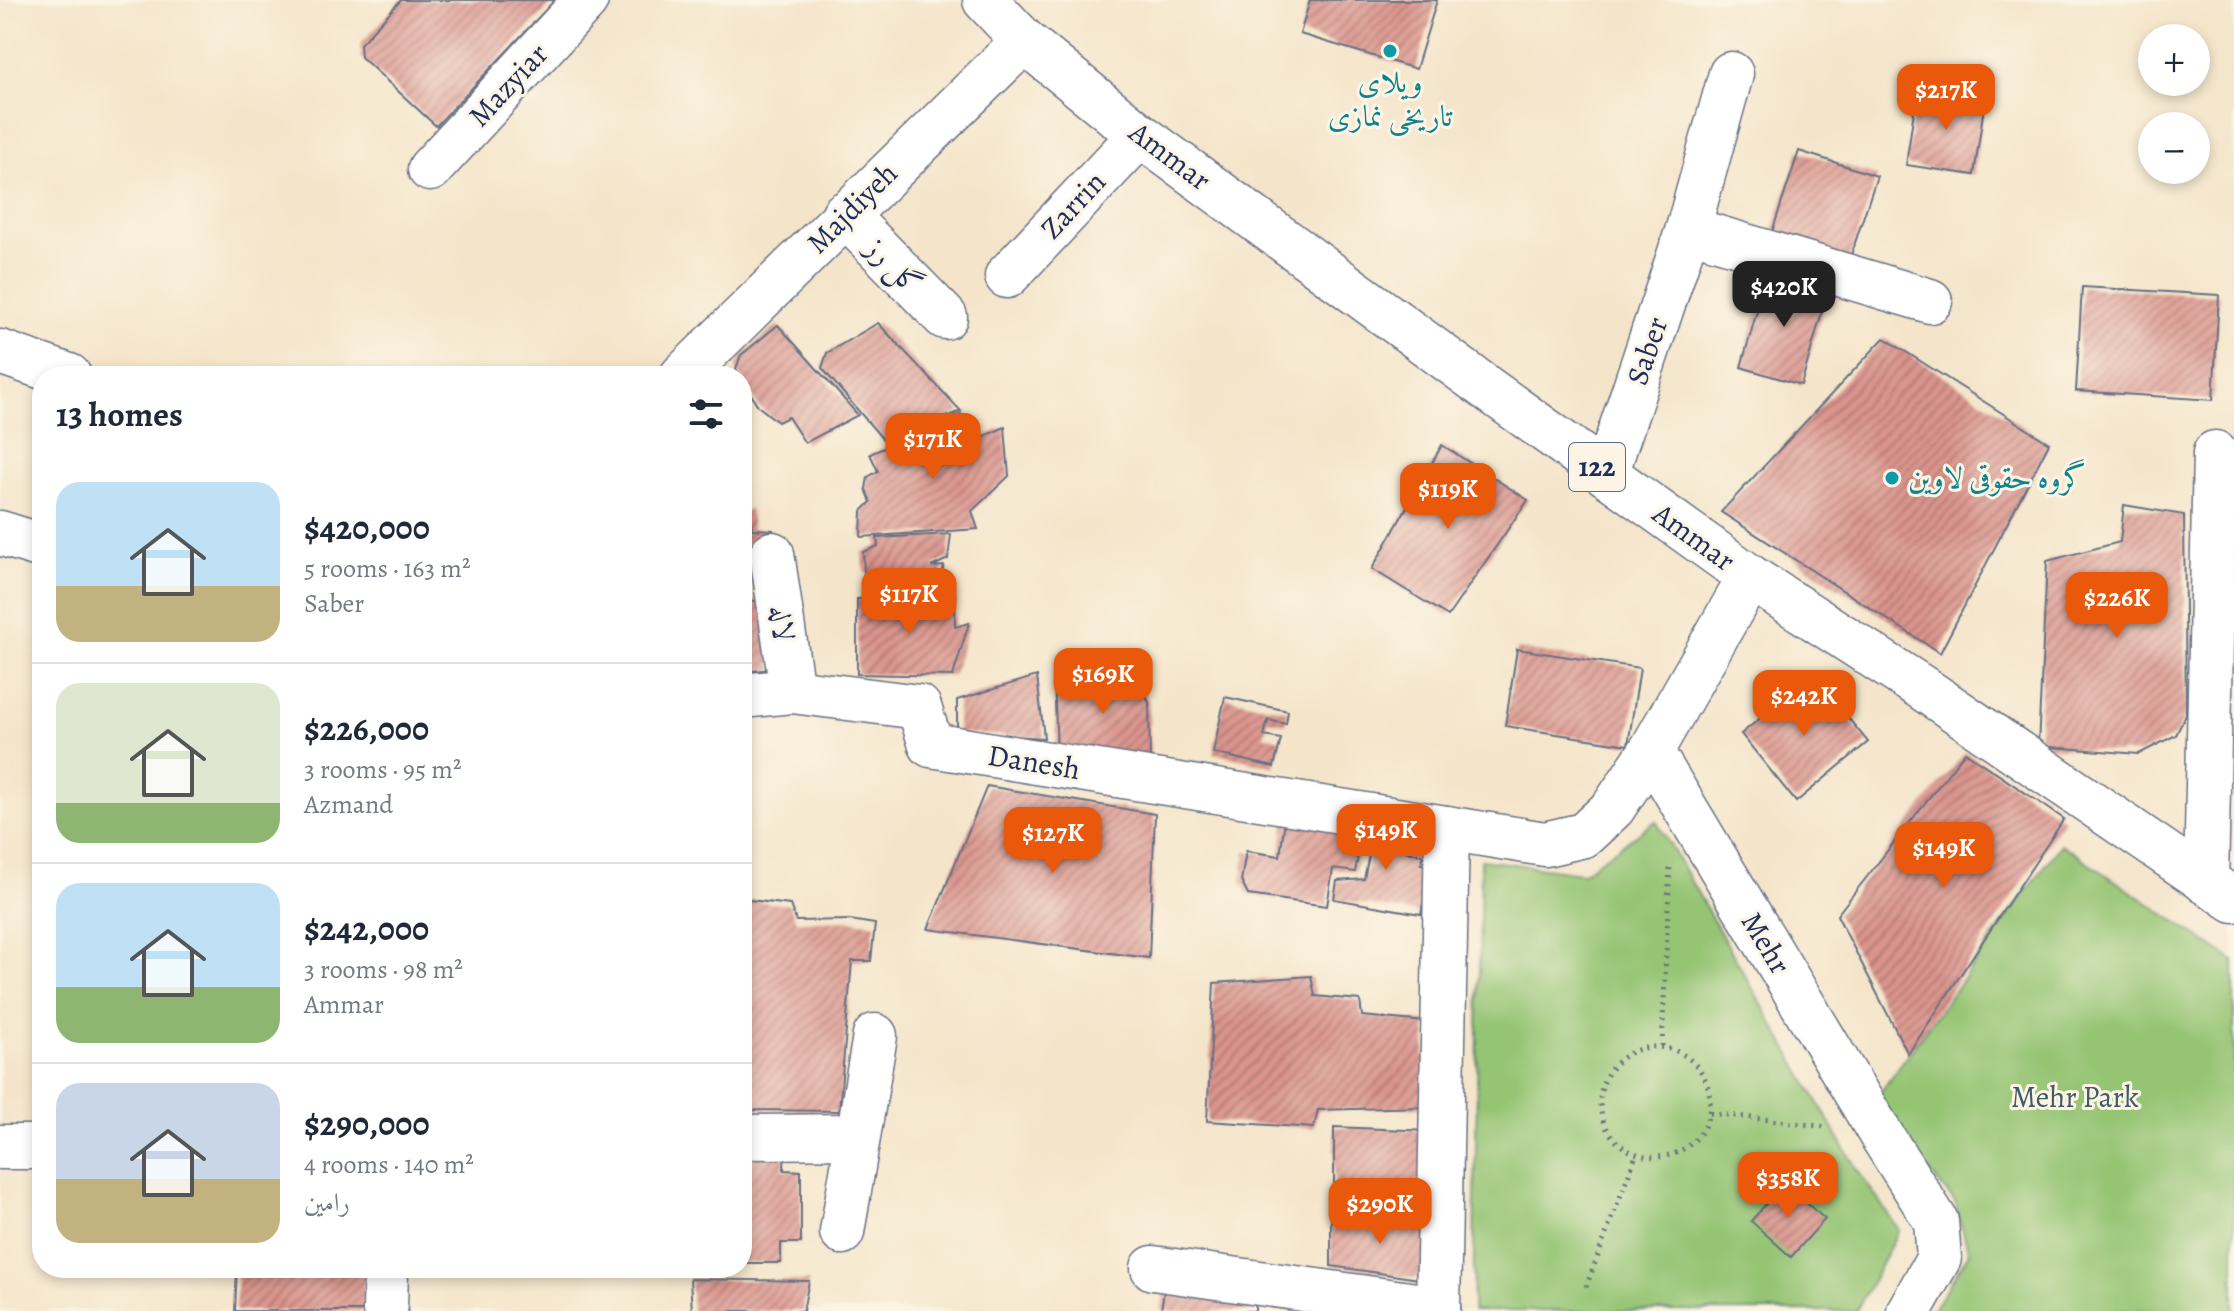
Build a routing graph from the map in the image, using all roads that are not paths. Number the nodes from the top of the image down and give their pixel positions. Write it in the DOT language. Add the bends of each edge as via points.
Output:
graph roads {
  1 [pos="586,0"];
  2 [pos="985,0"];
  3 [pos="1024,41"];
  4 [pos="1731,74"];
  5 [pos="1140,135"];
  6 [pos="430,169"];
  7 [pos="844,214"];
  8 [pos="1688,229"];
  9 [pos="1007,276"];
  10 [pos="1930,301"];
  11 [pos="945,317"];
  12 [pos="0,352"];
  13 [pos="40,366"];
  14 [pos="692,366"];
  15 [pos="2215,453"];
  16 [pos="1606,474"];
  17 [pos="0,533"];
  18 [pos="32,543"];
  19 [pos="772,554"];
  20 [pos="1750,577"];
  21 [pos="792,691"];
  22 [pos="752,695"];
  23 [pos="1651,751"];
  24 [pos="1447,828"];
  25 [pos="2220,891"];
  26 [pos="875,1036"];
  27 [pos="858,1136"];
  28 [pos="752,1137"];
  29 [pos="0,1147"];
  30 [pos="32,1147"];
  31 [pos="842,1232"];
  32 [pos="1153,1268"];
  33 [pos="386,1278"];
  34 [pos="1283,1299"];
  35 [pos="1438,1309"];
  36 [pos="385,1311"];
  37 [pos="1909,1311"];
  1 -- 6 [label="street, Mazyiar"];
  2 -- 3 [label="street, Ammar / 122"];
  3 -- 5 [label="street, Ammar / 122"];
  3 -- 7 [label="street, Majdiyeh"];
  4 -- 8 [label="street, Saber"];
  5 -- 9 [label="street, Zarrin"];
  5 -- 16 [label="street, Ammar / 122"];
  7 -- 11 [label="street, گل رز"];
  7 -- 14 [label="street, Majdiyeh"];
  8 -- 10 [label="street"];
  8 -- 16 [label="street, Saber"];
  12 -- 13 [label="street"];
  15 -- 25 [label="street"];
  16 -- 20 [label="street, Ammar / 122"];
  17 -- 18 [label="street"];
  19 -- 21 [label="street, لاله"];
  20 -- 23 [label="street"];
  20 -- 25 [label="street, Ammar / 122"];
  21 -- 22 [label="street, Danesh"];
  21 -- 24 [label="street, Danesh" via="919,707 931,745"];
  23 -- 24 [label="street" via="1613,808 1584,835 1545,844"];
  23 -- 37 [label="street, Mehr" via="1936,1221 1939,1258"];
  24 -- 35 [label="street"];
  26 -- 27 [label="street"];
  27 -- 28 [label="street"];
  27 -- 31 [label="street"];
  29 -- 30 [label="street"];
  32 -- 34 [label="street"];
  33 -- 36 [label="street"];
  34 -- 35 [label="street"];
}
